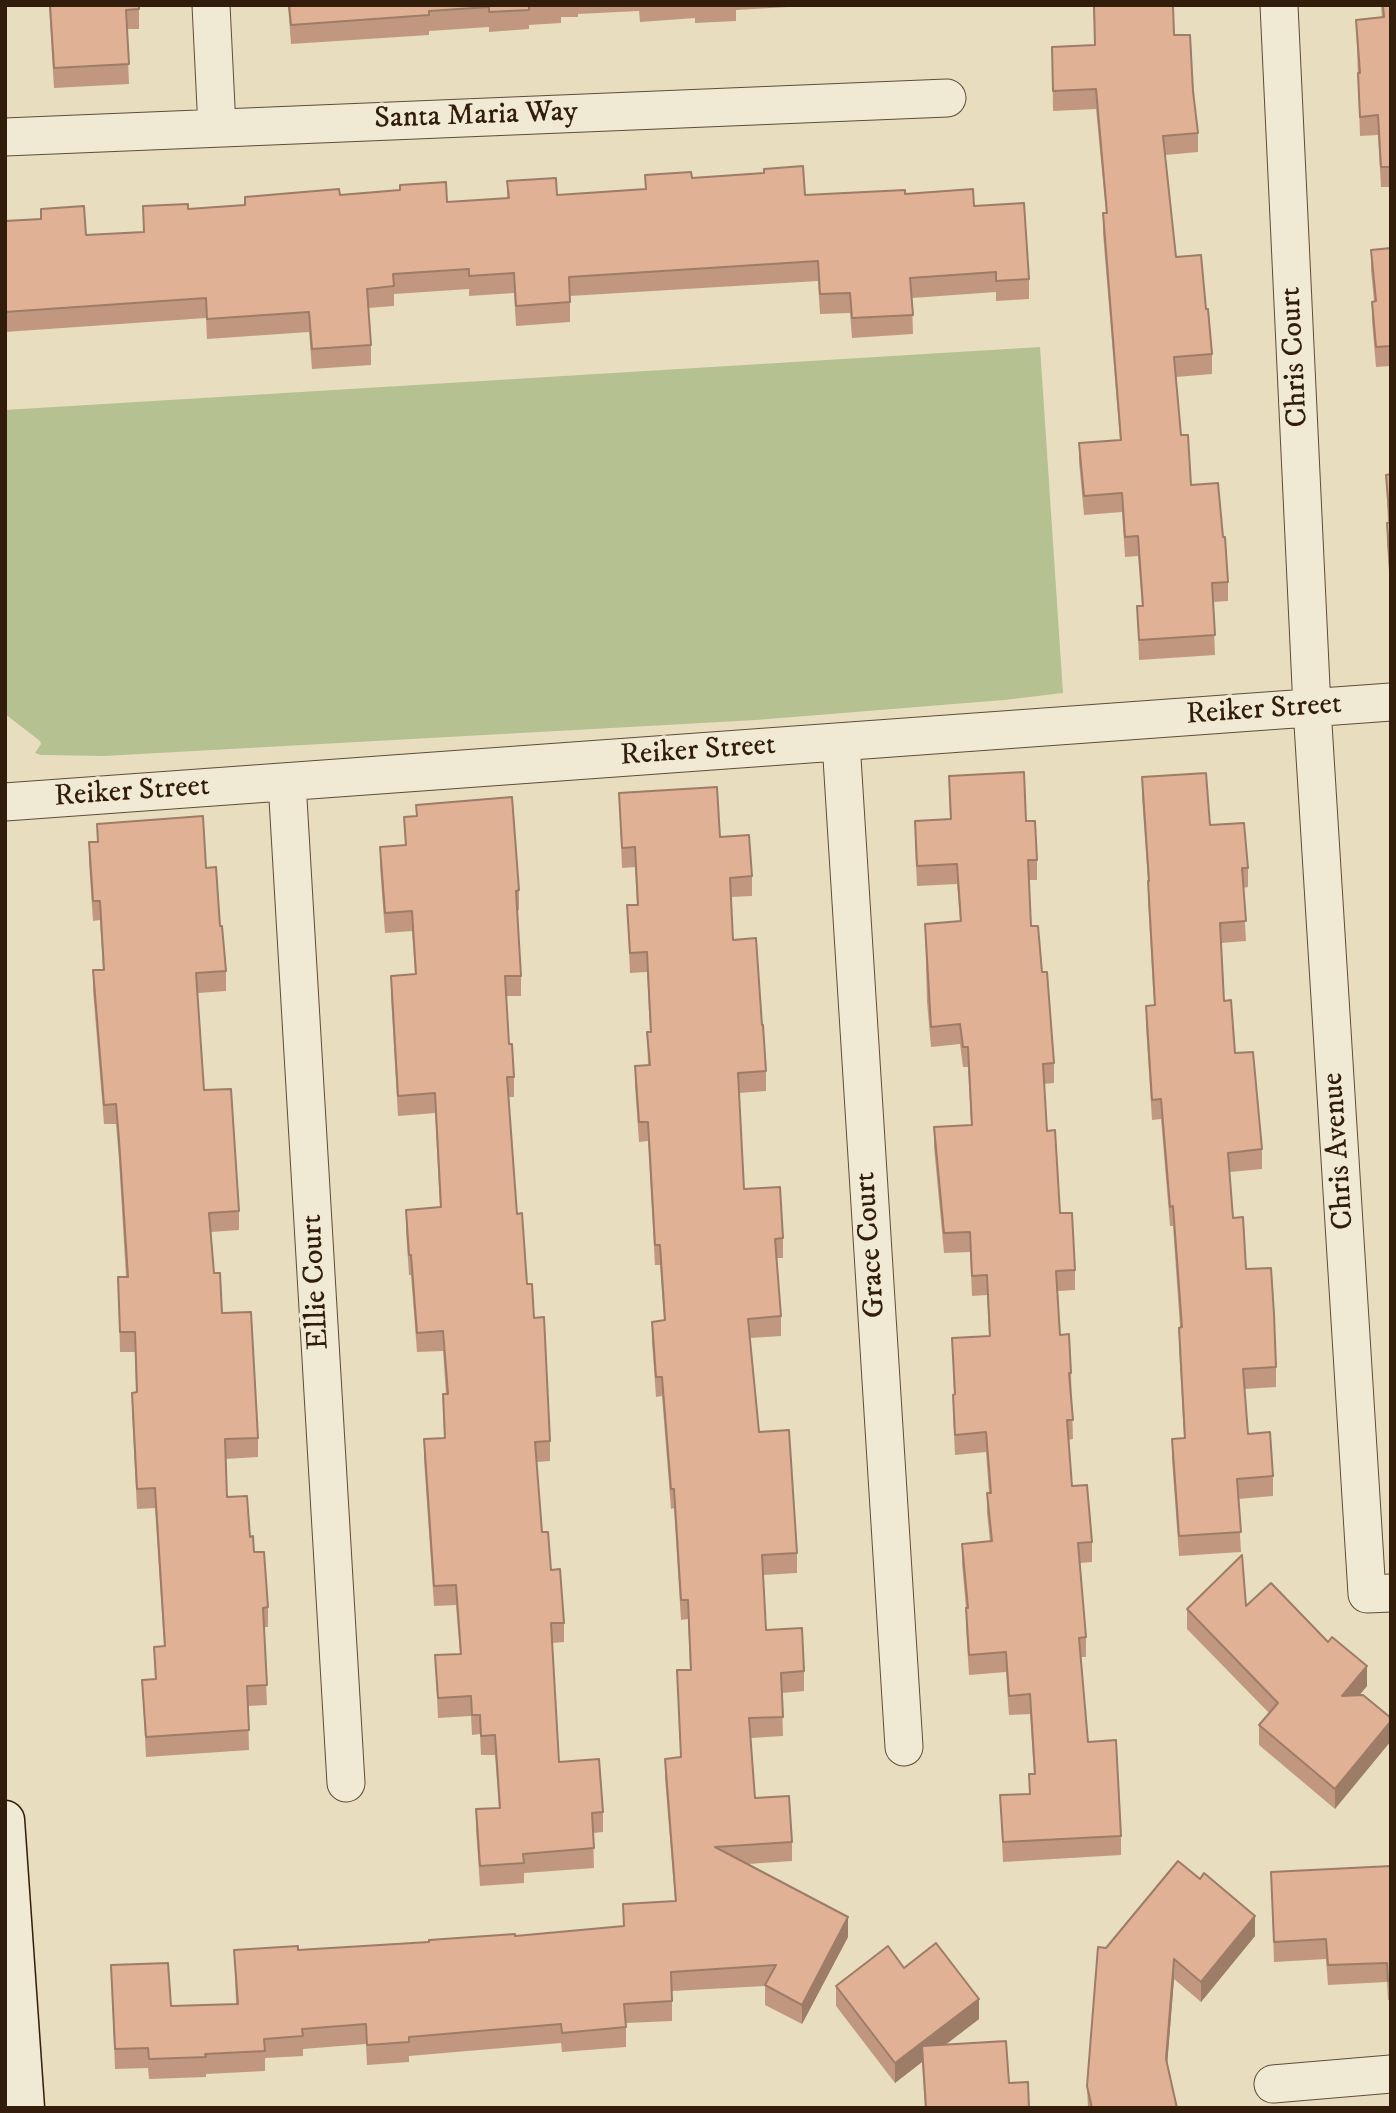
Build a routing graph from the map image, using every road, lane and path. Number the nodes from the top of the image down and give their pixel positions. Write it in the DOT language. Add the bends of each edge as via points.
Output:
graph roads {
  1 [pos="211,5"];
  2 [pos="1279,5"];
  3 [pos="947,98"];
  4 [pos="217,128"];
  5 [pos="5,137"];
  6 [pos="1391,702"];
  7 [pos="1312,708"];
  8 [pos="841,742"];
  9 [pos="287,782"];
  10 [pos="5,802"];
  11 [pos="1379,1593"];
  12 [pos="904,1747"];
  13 [pos="346,1783"];
  14 [pos="5,1820"];
  15 [pos="1391,2074"];
  16 [pos="1273,2084"];
  17 [pos="24,2108"];
  1 -- 4 [label="street"];
  2 -- 7 [label="street, Chris Court"];
  3 -- 4 [label="street, Santa Maria Way"];
  4 -- 5 [label="street, Santa Maria Way"];
  6 -- 7 [label="street, Reiker Street"];
  7 -- 8 [label="street, Reiker Street"];
  7 -- 11 [label="street, Chris Avenue"];
  8 -- 9 [label="street, Reiker Street"];
  8 -- 12 [label="street, Grace Court"];
  9 -- 10 [label="street, Reiker Street"];
  9 -- 13 [label="street, Ellie Court"];
  14 -- 17 [label="street"];
  15 -- 16 [label="street"];
}
